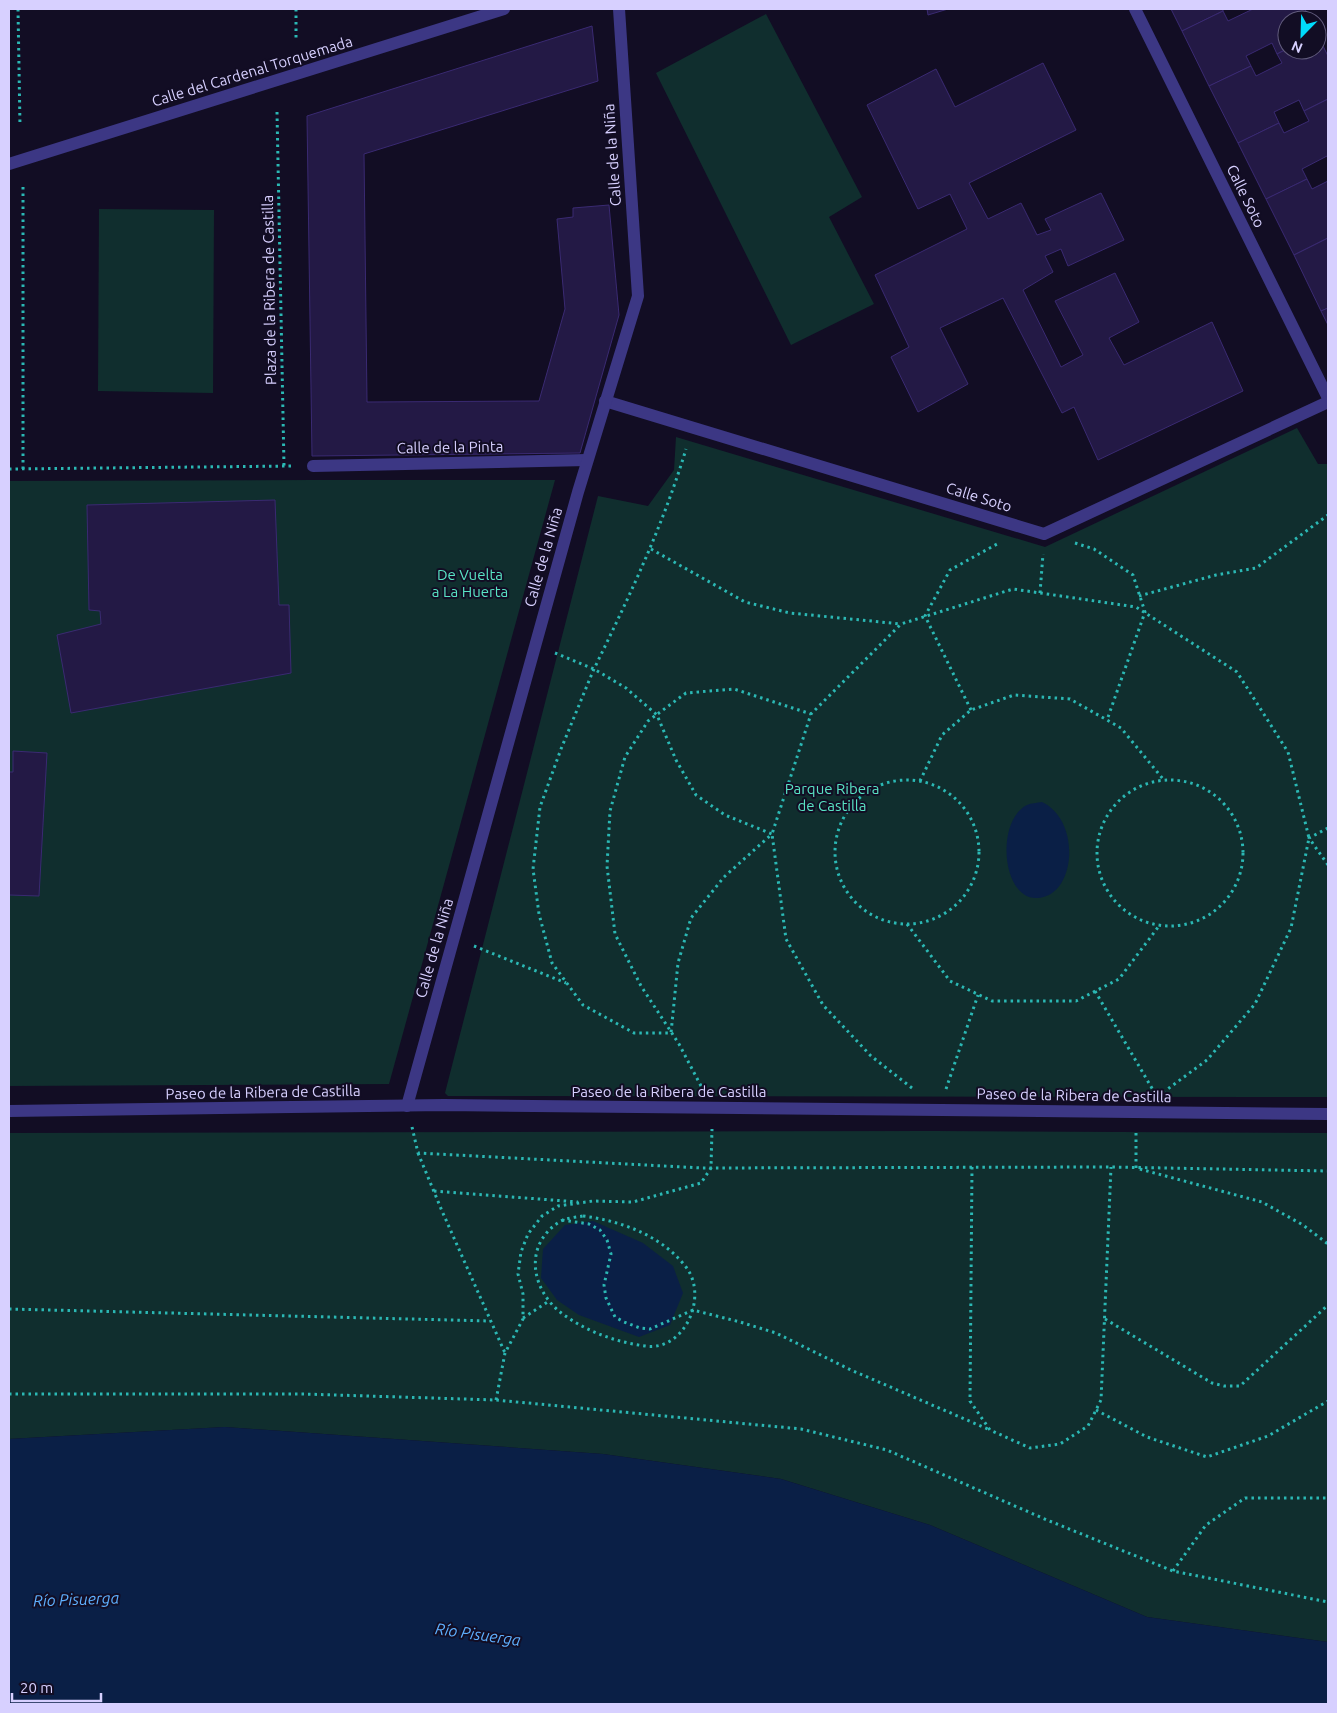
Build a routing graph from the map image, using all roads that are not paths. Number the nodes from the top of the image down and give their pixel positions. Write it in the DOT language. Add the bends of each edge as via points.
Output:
graph roads {
  1 [pos="504,9"];
  2 [pos="619,9"];
  3 [pos="1135,9"];
  4 [pos="9,164"];
  5 [pos="1328,400"];
  6 [pos="605,401"];
  7 [pos="587,460"];
  8 [pos="313,466"];
  9 [pos="407,1106"];
  10 [pos="9,1111"];
  11 [pos="1328,1114"];
  1 -- 4 [label="street, Calle del Cardenal Torquemada"];
  2 -- 6 [label="street, Calle de la Niña" via="638,296"];
  3 -- 5 [label="street, Calle Soto"];
  5 -- 6 [label="street, Calle Soto" via="1044,534"];
  6 -- 7 [label="street, Calle de la Niña"];
  7 -- 8 [label="street, Calle de la Pinta"];
  7 -- 9 [label="street, Calle de la Niña"];
  9 -- 10 [label="street, Paseo de la Ribera de Castilla"];
  9 -- 11 [label="street, Paseo de la Ribera de Castilla"];
}
